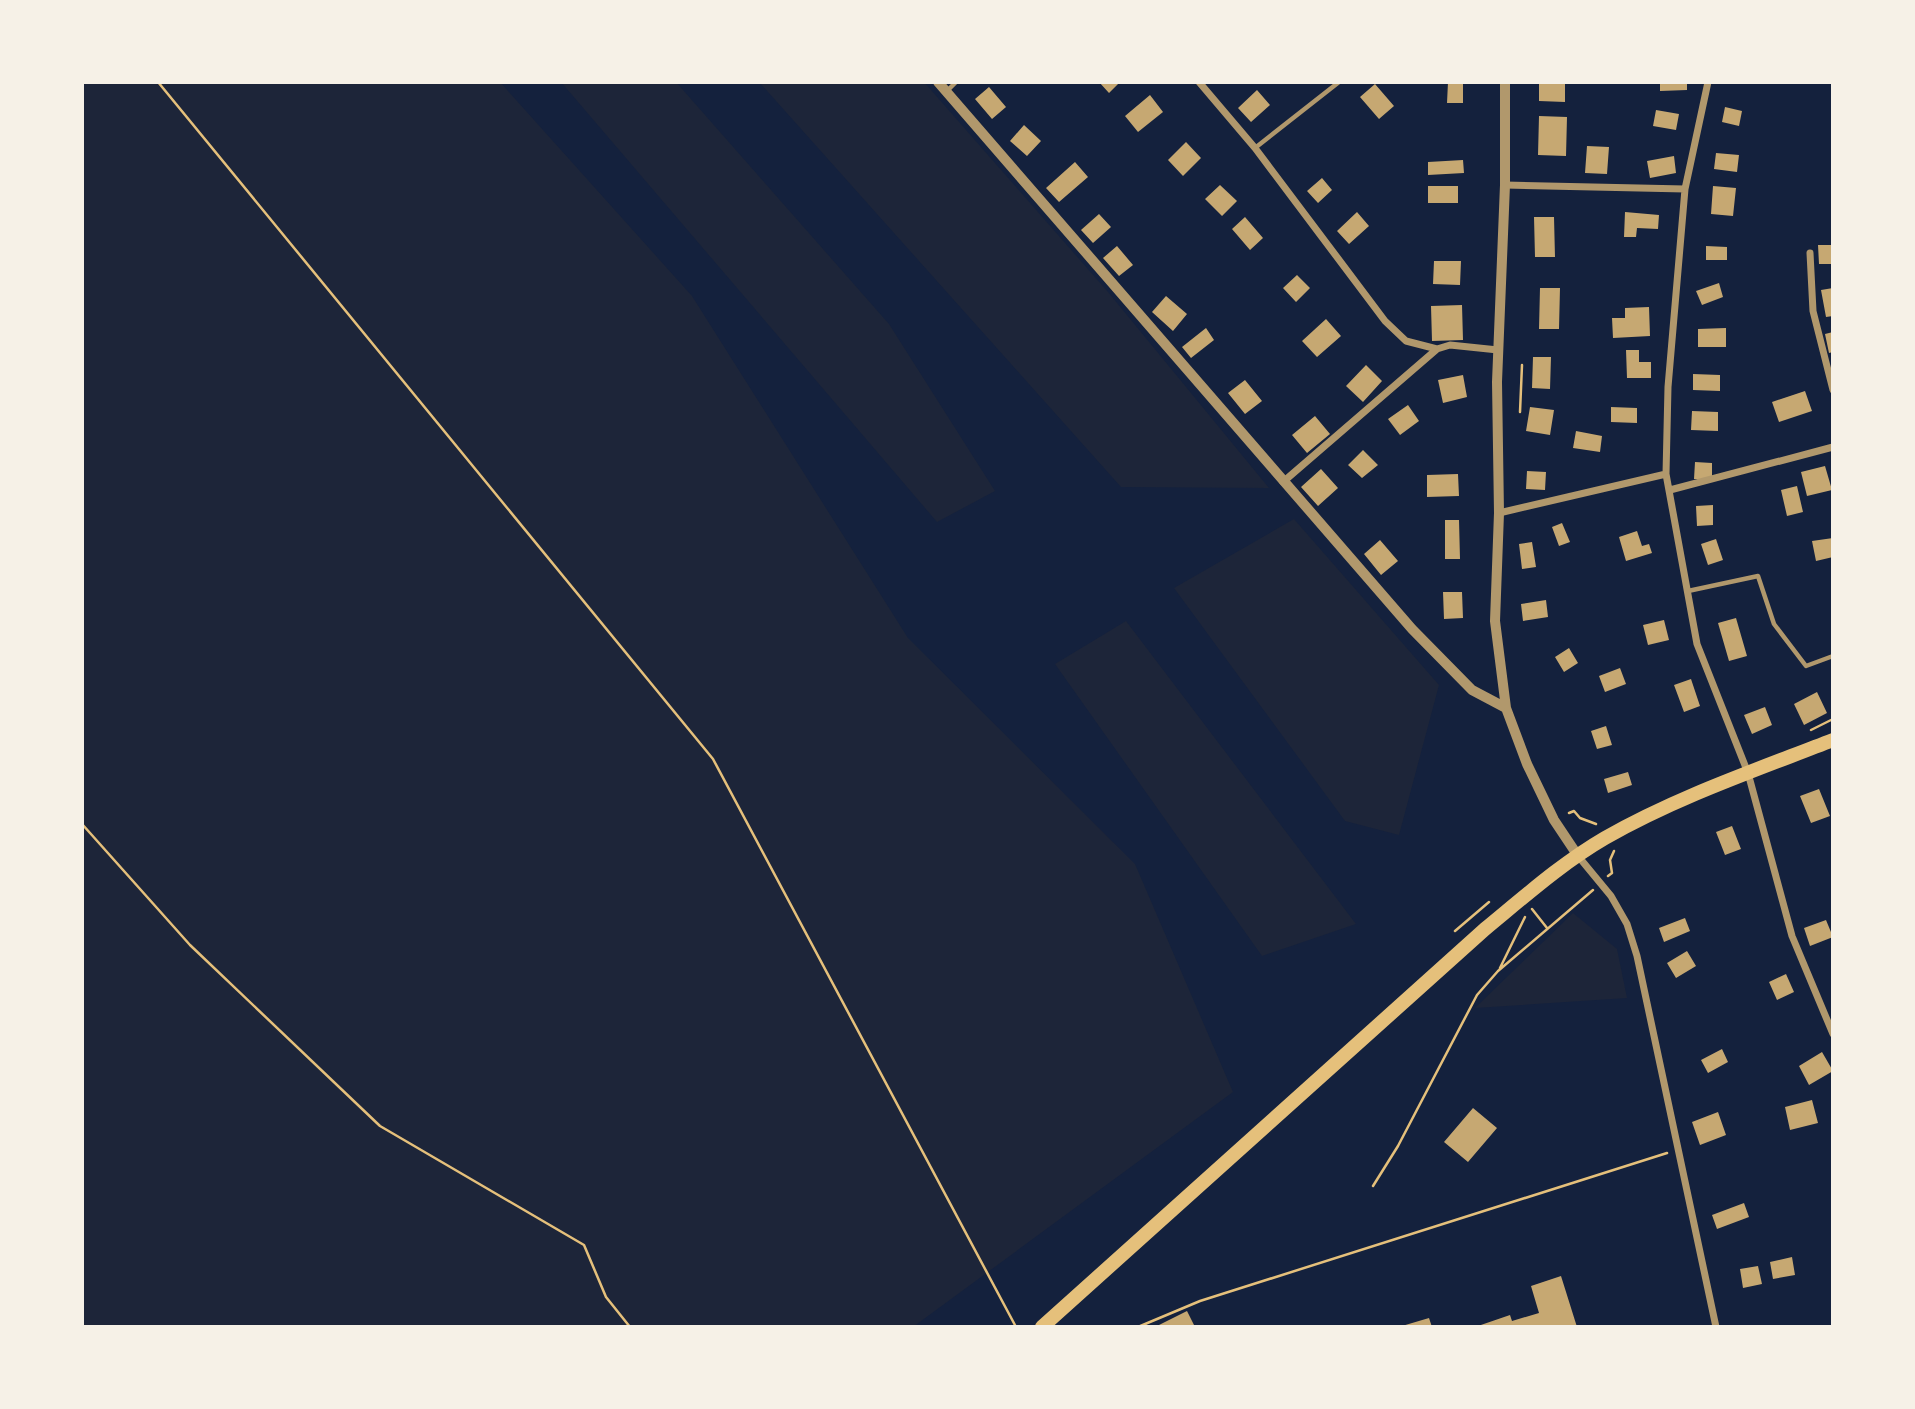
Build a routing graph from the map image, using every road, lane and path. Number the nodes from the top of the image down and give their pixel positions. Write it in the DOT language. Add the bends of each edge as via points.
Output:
graph roads {
  1 [pos="158,82"];
  2 [pos="956,82"];
  3 [pos="1199,82"];
  4 [pos="1339,82"];
  5 [pos="1505,82"];
  6 [pos="1708,82"];
  7 [pos="942,87"];
  8 [pos="1255,148"];
  9 [pos="1505,185"];
  10 [pos="1685,189"];
  11 [pos="1810,253"];
  12 [pos="1437,349"];
  13 [pos="1498,350"];
  14 [pos="1521,365"];
  15 [pos="1833,390"];
  16 [pos="1520,412"];
  17 [pos="1833,447"];
  18 [pos="1666,474"];
  19 [pos="1283,482"];
  20 [pos="1670,490"];
  21 [pos="1499,513"];
  22 [pos="1688,591"];
  23 [pos="1833,656"];
  24 [pos="1506,708"];
  25 [pos="1833,740"];
  26 [pos="1748,773"];
  27 [pos="82,824"];
  28 [pos="1617,846"];
  29 [pos="1578,856"];
  30 [pos="1600,883"];
  31 [pos="1489,902"];
  32 [pos="1548,928"];
  33 [pos="1455,931"];
  34 [pos="1498,971"];
  35 [pos="1833,1034"];
  36 [pos="1678,1150"];
  37 [pos="1373,1186"];
  38 [pos="630,1327"];
  39 [pos="1016,1327"];
  40 [pos="1042,1327"];
  41 [pos="1138,1327"];
  42 [pos="1716,1327"];
  1 -- 39 [label="path" via="713,759"];
  2 -- 7 [label="lane"];
  3 -- 8 [label="street"];
  4 -- 8 [label="lane"];
  5 -- 9 [label="street"];
  6 -- 10 [label="street"];
  7 -- 19 [label="street"];
  8 -- 12 [label="street" via="1385,321 1406,341"];
  9 -- 10 [label="street"];
  9 -- 13 [label="street"];
  10 -- 18 [label="street" via="1668,387"];
  11 -- 15 [label="street" via="1813,311"];
  12 -- 13 [label="street" via="1450,345"];
  12 -- 19 [label="street"];
  13 -- 21 [label="street"];
  14 -- 16 [label="path"];
  17 -- 20 [label="street"];
  18 -- 20 [label="street"];
  18 -- 21 [label="street"];
  19 -- 24 [label="street" via="1420,638 1472,690"];
  20 -- 22 [label="street"];
  21 -- 24 [label="street" via="1495,621"];
  22 -- 23 [label="lane" via="1758,576 1774,624 1806,666"];
  22 -- 26 [label="street" via="1697,644"];
  24 -- 29 [label="street" via="1553,820"];
  25 -- 26 [label="main road"];
  26 -- 29 [label="main road" via="1662,809"];
  26 -- 35 [label="street" via="1792,936"];
  27 -- 38 [label="path" via="190,945 380,1126 584,1245 606,1297"];
  28 -- 30 [label="path" via="1609,860 1612,873"];
  29 -- 30 [label="street"];
  29 -- 40 [label="main road" via="1485,929"];
  30 -- 32 [label="path"];
  30 -- 36 [label="street" via="1627,924 1637,956"];
  31 -- 33 [label="path"];
  32 -- 34 [label="path"];
  32 -- 34 [label="path" via="1530,907"];
  34 -- 37 [label="path" via="1477,995"];
  36 -- 41 [label="path" via="1213,1297"];
  36 -- 42 [label="street"];
}
